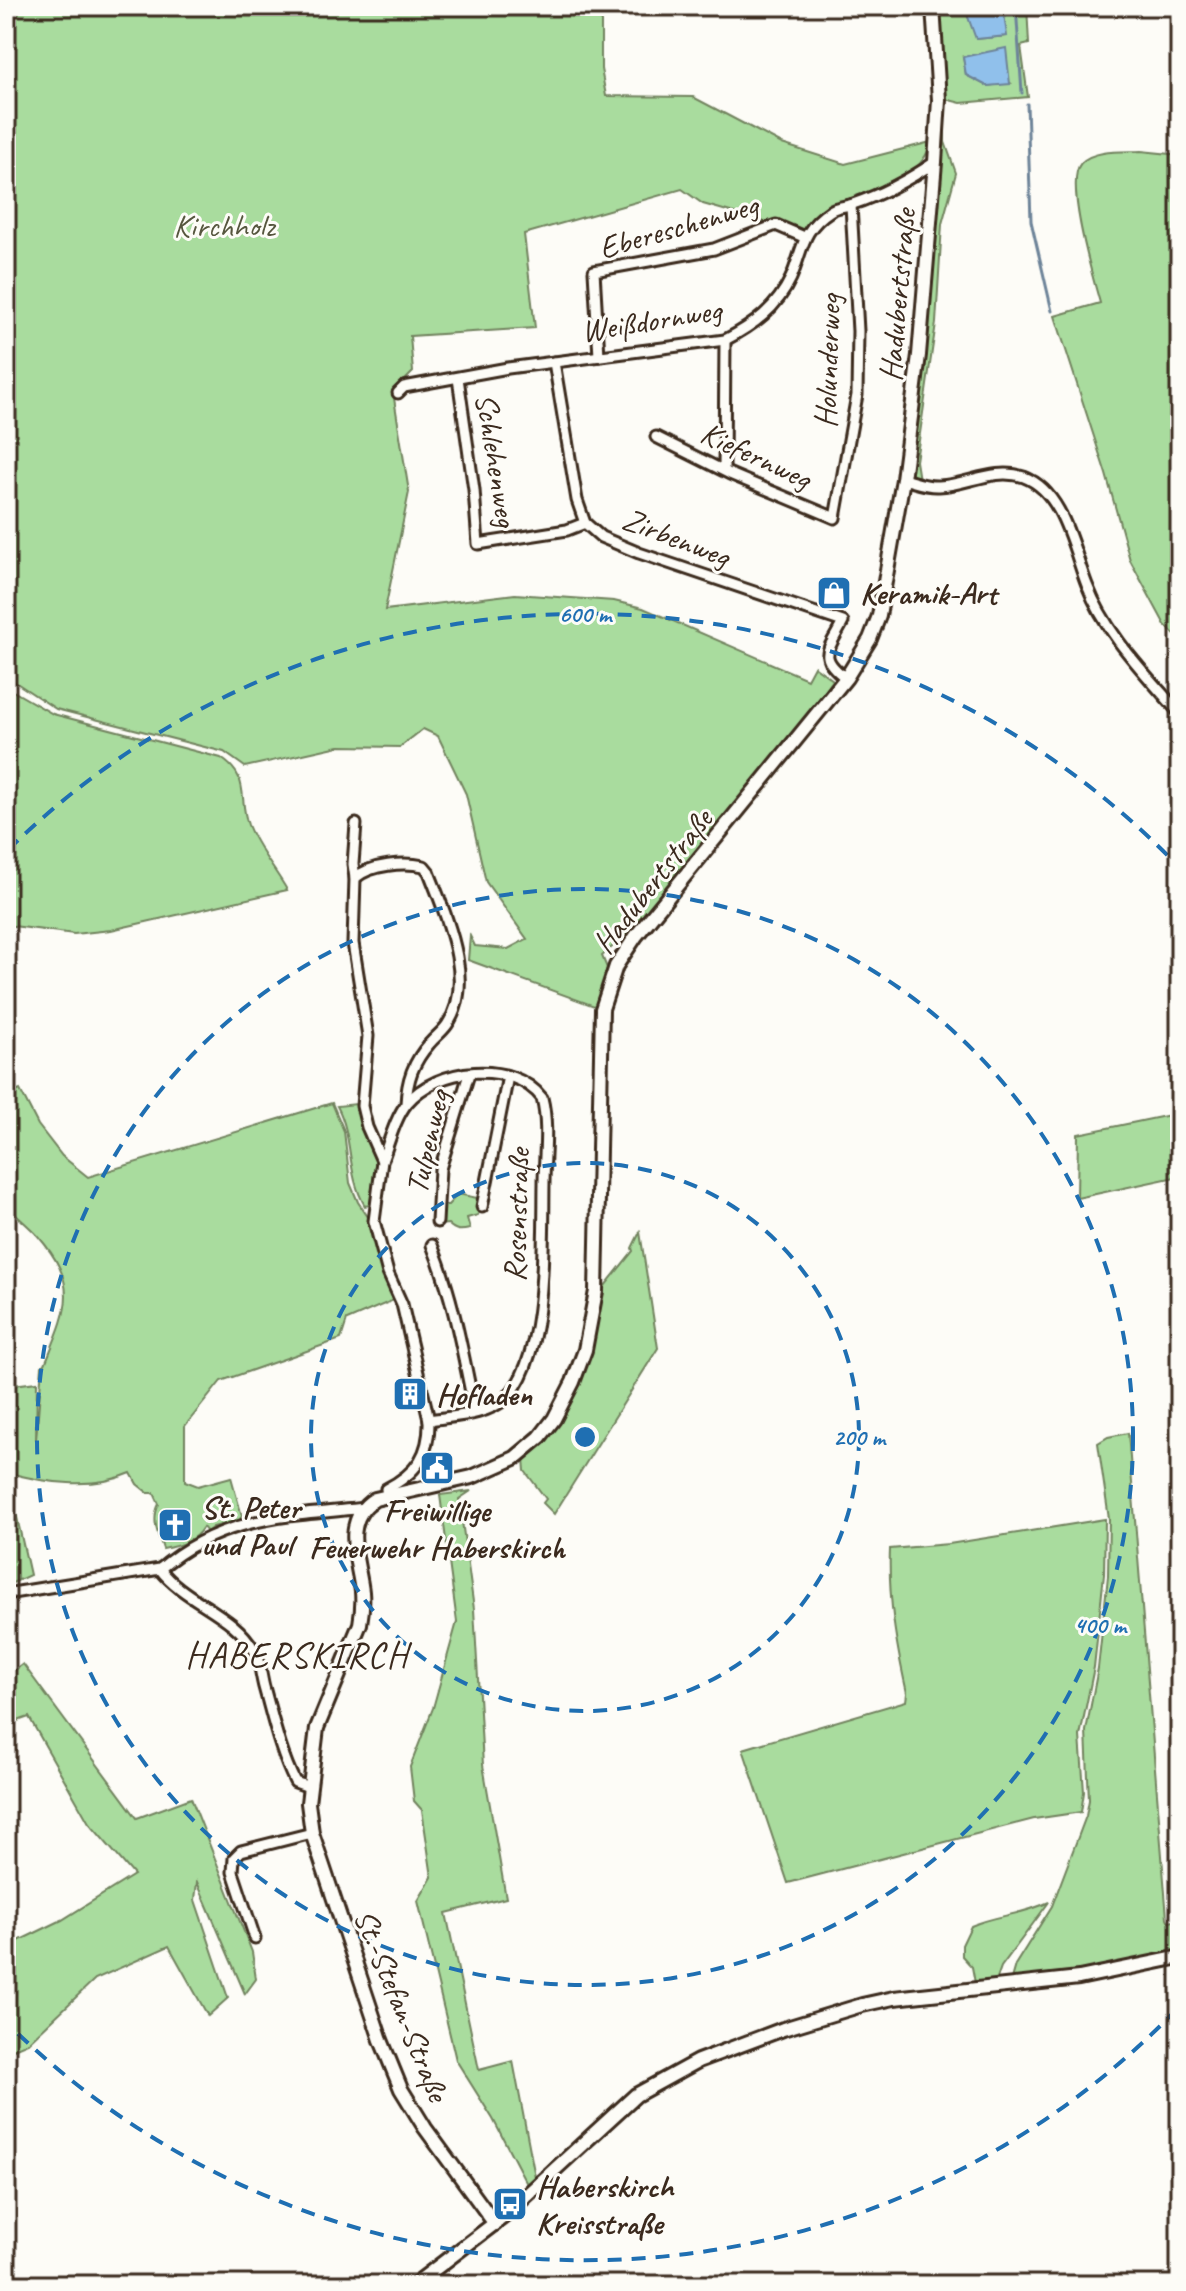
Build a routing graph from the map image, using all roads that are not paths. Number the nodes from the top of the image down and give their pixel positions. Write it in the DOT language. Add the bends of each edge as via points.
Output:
graph roads {
  1 [pos="933,6"];
  2 [pos="935,162"];
  3 [pos="851,205"];
  4 [pos="804,237"];
  5 [pos="725,340"];
  6 [pos="599,356"];
  7 [pos="554,362"];
  8 [pos="458,378"];
  9 [pos="398,393"];
  10 [pos="656,437"];
  11 [pos="724,470"];
  12 [pos="903,479"];
  13 [pos="835,518"];
  14 [pos="585,523"];
  15 [pos="846,678"];
  16 [pos="1180,714"];
  17 [pos="356,824"];
  18 [pos="355,878"];
  19 [pos="469,1074"];
  20 [pos="508,1076"];
  21 [pos="406,1104"];
  22 [pos="382,1161"];
  23 [pos="482,1207"];
  24 [pos="437,1222"];
  25 [pos="432,1245"];
  26 [pos="475,1412"];
  27 [pos="429,1420"];
  28 [pos="387,1495"];
  29 [pos="365,1508"];
  30 [pos="160,1569"];
  31 [pos="6,1594"];
  32 [pos="309,1787"];
  33 [pos="312,1833"];
  34 [pos="255,1938"];
  35 [pos="1180,1957"];
  36 [pos="495,2224"];
  37 [pos="414,2285"];
  1 -- 2 [label="street, Hadubertstraße" via="939,100"];
  2 -- 3 [label="street, Weißdornweg"];
  2 -- 12 [label="street, Hadubertstraße"];
  3 -- 4 [label="street, Weißdornweg" via="832,209"];
  3 -- 13 [label="street, Holunderweg" via="857,395"];
  4 -- 5 [label="street, Weißdornweg" via="774,306"];
  4 -- 6 [label="street, Ebereschenweg" via="776,225 714,249 594,271"];
  5 -- 6 [label="street, Weißdornweg"];
  5 -- 11 [label="street"];
  6 -- 7 [label="street, Weißdornweg"];
  7 -- 8 [label="street, Weißdornweg"];
  7 -- 14 [label="street, Zirbenweg"];
  8 -- 9 [label="street, Weißdornweg" via="404,387"];
  8 -- 14 [label="street, Schlehenweg" via="478,544"];
  10 -- 11 [label="street, Kiefernweg"];
  11 -- 13 [label="street, Kiefernweg"];
  12 -- 15 [label="street, Hadubertstraße" via="879,616"];
  12 -- 16 [label="street" via="939,486 1011,475 1041,488 1059,513 1105,623"];
  14 -- 15 [label="street, Zirbenweg" via="601,537 639,553 843,622 827,660"];
  15 -- 28 [label="street, Hadubertstraße" via="636,936 610,978 600,1028 596,1291 585,1350 554,1419 524,1451 492,1469"];
  17 -- 18 [label="street"];
  18 -- 21 [label="street" via="373,868 424,866 459,957 451,1018 417,1059 407,1080"];
  18 -- 22 [label="street" via="353,943 368,1036 362,1106"];
  19 -- 20 [label="street"];
  19 -- 21 [label="street" via="440,1080"];
  19 -- 24 [label="street, Tulpenweg" via="440,1169"];
  20 -- 23 [label="street"];
  20 -- 26 [label="street, Rosenstraße" via="536,1090 543,1104 544,1264 532,1343 519,1377 503,1400"];
  21 -- 22 [label="street"];
  22 -- 27 [label="street" via="376,1228 402,1304"];
  25 -- 26 [label="street, Tulpenweg" via="454,1311"];
  26 -- 27 [label="street, Rosenstraße"];
  27 -- 28 [label="street" via="429,1439 417,1466 386,1489"];
  28 -- 29 [label="street, Hadubertstraße"];
  29 -- 30 [label="street" via="247,1523 208,1536"];
  29 -- 32 [label="street" via="353,1553 361,1588 360,1624 317,1728"];
  30 -- 31 [label="street"];
  30 -- 32 [label="street" via="255,1651 285,1761 295,1782"];
  32 -- 33 [label="street, St.-Stefan-Straße"];
  33 -- 34 [label="street" via="241,1851 234,1858 233,1872"];
  33 -- 36 [label="street, St.-Stefan-Straße" via="401,2089"];
  35 -- 36 [label="street" via="1079,1978 894,1998 783,2029 712,2056 636,2095"];
  36 -- 37 [label="street"];
}
